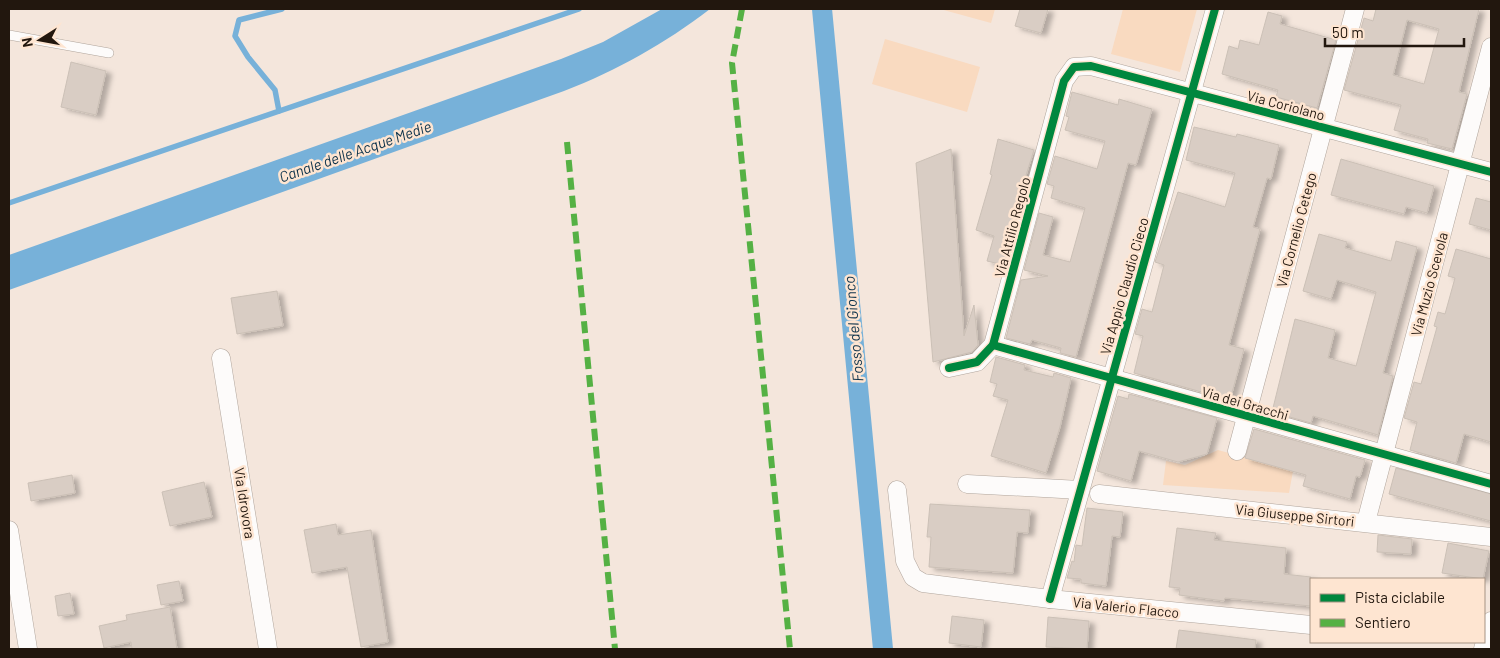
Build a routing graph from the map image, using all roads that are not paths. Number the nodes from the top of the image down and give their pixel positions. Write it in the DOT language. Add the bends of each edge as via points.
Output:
graph roads {
  1 [pos="1215,9"];
  2 [pos="1355,9"];
  3 [pos="9,35"];
  4 [pos="1491,47"];
  5 [pos="109,53"];
  6 [pos="1074,67"];
  7 [pos="1191,92"];
  8 [pos="1323,128"];
  9 [pos="1460,164"];
  10 [pos="1491,172"];
  11 [pos="993,345"];
  12 [pos="222,358"];
  13 [pos="949,368"];
  14 [pos="1112,378"];
  15 [pos="1246,416"];
  16 [pos="1237,451"];
  17 [pos="1384,454"];
  18 [pos="966,484"];
  19 [pos="1491,484"];
  20 [pos="897,490"];
  21 [pos="1080,490"];
  22 [pos="1099,494"];
  23 [pos="1366,522"];
  24 [pos="9,530"];
  25 [pos="1491,537"];
  26 [pos="1050,599"];
  27 [pos="1491,621"];
  28 [pos="1310,625"];
  29 [pos="1485,645"];
  30 [pos="28,649"];
  31 [pos="268,649"];
  1 -- 7 [label="street, Via Appio Claudio Cieco"];
  2 -- 8 [label="street, Via Cornelio Cetego"];
  3 -- 5 [label="lane"];
  4 -- 9 [label="street, Via Muzio Scevola"];
  6 -- 7 [label="street, Via Coriolano" via="1091,66"];
  6 -- 11 [label="street, Via Attilio Regolo" via="1064,82"];
  7 -- 8 [label="street, Via Coriolano"];
  7 -- 14 [label="street, Via Appio Claudio Cieco"];
  8 -- 9 [label="street, Via Coriolano"];
  8 -- 15 [label="street, Via Cornelio Cetego"];
  9 -- 10 [label="street, Via Coriolano"];
  9 -- 17 [label="street, Via Muzio Scevola"];
  11 -- 13 [label="street" via="977,362"];
  11 -- 14 [label="street, Via dei Gracchi"];
  12 -- 31 [label="street, Via Idrovora"];
  14 -- 15 [label="street, Via dei Gracchi"];
  14 -- 21 [label="street, Via Appio Claudio Cieco"];
  15 -- 16 [label="street, Via Cornelio Cetego"];
  15 -- 17 [label="street, Via dei Gracchi"];
  17 -- 19 [label="street, Via dei Gracchi"];
  17 -- 23 [label="street, Via Muzio Scevola"];
  18 -- 21 [label="street"];
  20 -- 26 [label="street, Via Valerio Flacco" via="905,561 918,581"];
  21 -- 26 [label="street, Via Appio Claudio Cieco"];
  22 -- 23 [label="street, Via Giuseppe Sirtori"];
  23 -- 25 [label="street, Via Giuseppe Sirtori"];
  24 -- 30 [label="street"];
  26 -- 28 [label="street, Via Valerio Flacco"];
  27 -- 29 [label="street"];
}
